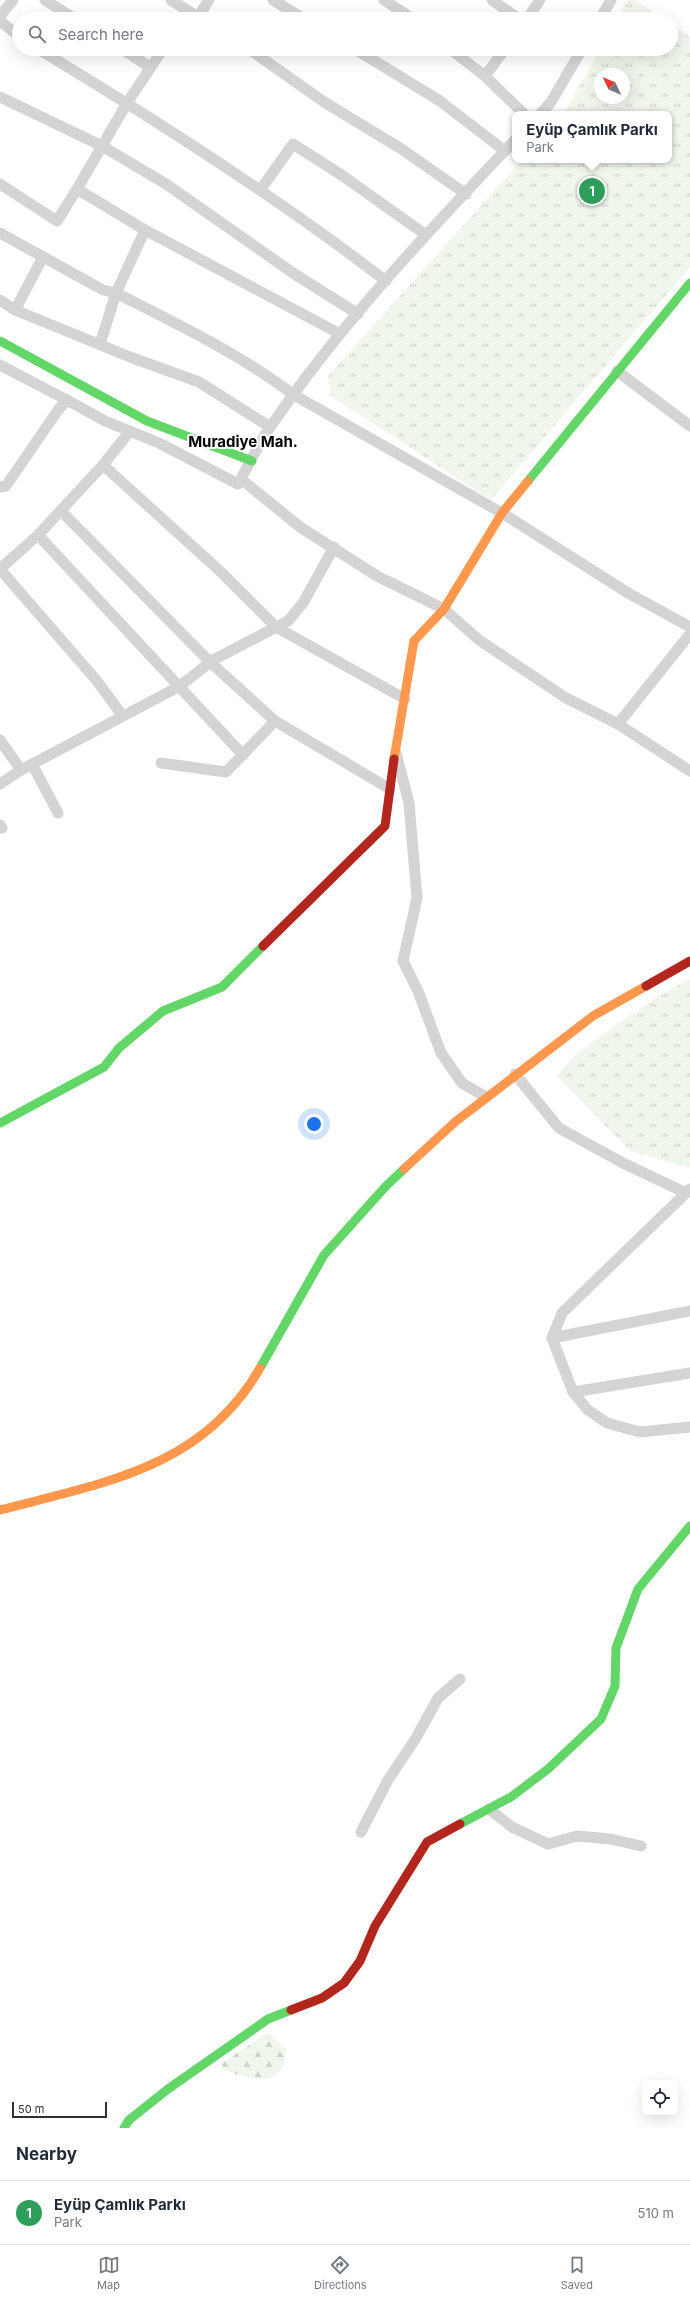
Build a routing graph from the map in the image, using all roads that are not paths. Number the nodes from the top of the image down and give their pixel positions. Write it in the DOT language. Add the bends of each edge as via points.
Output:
graph roads {
  1 [pos="13,0"];
  2 [pos="44,0"];
  3 [pos="170,0"];
  4 [pos="209,0"];
  5 [pos="273,0"];
  6 [pos="384,0"];
  7 [pos="492,0"];
  8 [pos="540,0"];
  9 [pos="611,0"];
  10 [pos="64,12"];
  11 [pos="186,12"];
  12 [pos="198,12"];
  13 [pos="293,12"];
  14 [pos="402,12"];
  15 [pos="509,12"];
  16 [pos="532,12"];
  17 [pos="604,12"];
  18 [pos="0,16"];
  19 [pos="0,21"];
  20 [pos="12,30"];
  21 [pos="50,56"];
  22 [pos="134,56"];
  23 [pos="157,56"];
  24 [pos="259,56"];
  25 [pos="366,56"];
  26 [pos="459,56"];
  27 [pos="500,56"];
  28 [pos="578,56"];
  29 [pos="150,66"];
  30 [pos="485,76"];
  31 [pos="0,97"];
  32 [pos="127,103"];
  33 [pos="521,111"];
  34 [pos="543,111"];
  35 [pos="512,143"];
  36 [pos="102,146"];
  37 [pos="505,151"];
  38 [pos="0,184"];
  39 [pos="77,189"];
  40 [pos="261,189"];
  41 [pos="466,194"];
  42 [pos="145,230"];
  43 [pos="0,233"];
  44 [pos="426,235"];
  45 [pos="43,257"];
  46 [pos="386,280"];
  47 [pos="690,283"];
  48 [pos="116,293"];
  49 [pos="0,300"];
  50 [pos="15,310"];
  51 [pos="358,314"];
  52 [pos="340,334"];
  53 [pos="0,341"];
  54 [pos="100,344"];
  55 [pos="0,365"];
  56 [pos="617,371"];
  57 [pos="294,395"];
  58 [pos="68,400"];
  59 [pos="690,426"];
  60 [pos="270,427"];
  61 [pos="130,432"];
  62 [pos="252,460"];
  63 [pos="103,465"];
  64 [pos="241,479"];
  65 [pos="0,487"];
  66 [pos="60,511"];
  67 [pos="502,513"];
  68 [pos="38,535"];
  69 [pos="334,547"];
  70 [pos="0,569"];
  71 [pos="444,609"];
  72 [pos="276,627"];
  73 [pos="690,627"];
  74 [pos="690,634"];
  75 [pos="210,662"];
  76 [pos="180,686"];
  77 [pos="405,699"];
  78 [pos="122,715"];
  79 [pos="275,721"];
  80 [pos="618,724"];
  81 [pos="0,740"];
  82 [pos="395,753"];
  83 [pos="244,754"];
  84 [pos="161,763"];
  85 [pos="32,764"];
  86 [pos="21,770"];
  87 [pos="690,771"];
  88 [pos="0,784"];
  89 [pos="390,789"];
  90 [pos="58,813"];
  91 [pos="690,961"];
  92 [pos="515,1074"];
  93 [pos="486,1097"];
  94 [pos="0,1123"];
  95 [pos="688,1191"];
  96 [pos="690,1311"];
  97 [pos="552,1338"];
  98 [pos="690,1373"];
  99 [pos="573,1392"];
  100 [pos="690,1427"];
  101 [pos="0,1510"];
  102 [pos="690,1526"];
  103 [pos="460,1679"];
  104 [pos="489,1809"];
  105 [pos="361,1832"];
  106 [pos="641,1846"];
  107 [pos="124,2128"];
  1 -- 18 [label="street"];
  2 -- 10 [label="street"];
  3 -- 11 [label="street"];
  4 -- 12 [label="street"];
  5 -- 13 [label="street"];
  6 -- 14 [label="street"];
  7 -- 15 [label="street"];
  8 -- 16 [label="street"];
  9 -- 17 [label="street"];
  19 -- 20 [label="street"];
  21 -- 32 [label="street"];
  22 -- 29 [label="street"];
  23 -- 29 [label="street"];
  24 -- 41 [label="street" via="324,102 400,148"];
  25 -- 37 [label="street" via="440,101"];
  26 -- 30 [label="street"];
  27 -- 30 [label="street"];
  28 -- 34 [label="street" via="551,102"];
  29 -- 32 [label="street"];
  30 -- 33 [label="street"];
  31 -- 36 [label="street"];
  32 -- 36 [label="street"];
  32 -- 40 [label="street"];
  35 -- 37 [label="street"];
  36 -- 39 [label="street"];
  36 -- 51 [label="street" via="166,184 292,273"];
  37 -- 41 [label="street"];
  38 -- 39 [label="street" via="57,221"];
  39 -- 42 [label="street"];
  40 -- 44 [label="street" via="293,144"];
  40 -- 46 [label="street"];
  41 -- 44 [label="street"];
  42 -- 48 [label="street"];
  42 -- 52 [label="street"];
  43 -- 45 [label="street"];
  44 -- 46 [label="street"];
  45 -- 48 [label="street" via="103,290"];
  45 -- 50 [label="street"];
  46 -- 51 [label="street"];
  47 -- 56 [label="street"];
  48 -- 54 [label="street"];
  48 -- 57 [label="street" via="218,346 274,379"];
  49 -- 50 [label="street"];
  50 -- 54 [label="street"];
  51 -- 52 [label="street"];
  52 -- 57 [label="street"];
  53 -- 62 [label="street" via="147,421"];
  54 -- 60 [label="street" via="200,382"];
  55 -- 58 [label="street"];
  56 -- 59 [label="street"];
  56 -- 67 [label="street"];
  57 -- 60 [label="street"];
  57 -- 67 [label="street"];
  58 -- 61 [label="street"];
  58 -- 65 [label="street" via="58,410 6,486"];
  60 -- 62 [label="street"];
  61 -- 63 [label="street"];
  61 -- 64 [label="street" via="158,443 238,484"];
  62 -- 64 [label="street"];
  63 -- 66 [label="street"];
  63 -- 72 [label="street" via="199,552"];
  64 -- 69 [label="street" via="300,527"];
  66 -- 68 [label="street"];
  66 -- 75 [label="street"];
  67 -- 71 [label="street"];
  67 -- 73 [label="street" via="628,593"];
  68 -- 70 [label="street"];
  68 -- 76 [label="street"];
  69 -- 71 [label="street" via="377,576"];
  69 -- 72 [label="street" via="303,603 288,621"];
  70 -- 78 [label="street" via="97,681"];
  71 -- 77 [label="street" via="414,641"];
  71 -- 80 [label="street" via="479,640 560,694"];
  72 -- 75 [label="street"];
  72 -- 77 [label="street"];
  74 -- 80 [label="street"];
  75 -- 76 [label="street"];
  75 -- 79 [label="street"];
  76 -- 78 [label="street"];
  76 -- 83 [label="street"];
  77 -- 82 [label="street"];
  78 -- 85 [label="street"];
  79 -- 83 [label="street"];
  79 -- 89 [label="street"];
  80 -- 87 [label="street"];
  81 -- 86 [label="street"];
  82 -- 89 [label="street"];
  82 -- 93 [label="street" via="409,803 417,898 403,961 418,991 441,1053 462,1082"];
  83 -- 84 [label="street" via="226,772"];
  85 -- 86 [label="street"];
  85 -- 90 [label="street"];
  86 -- 88 [label="street"];
  89 -- 94 [label="street" via="385,826 222,987 163,1011 119,1048 104,1067"];
  91 -- 92 [label="street" via="593,1016"];
  92 -- 93 [label="street"];
  92 -- 95 [label="street" via="558,1128 623,1163"];
  93 -- 101 [label="street" via="386,1186 324,1255 246,1392 209,1431 166,1459 112,1481"];
  95 -- 97 [label="street" via="562,1313"];
  96 -- 97 [label="street"];
  97 -- 99 [label="street"];
  98 -- 99 [label="street"];
  99 -- 100 [label="street" via="588,1410 607,1423 640,1432"];
  102 -- 104 [label="street" via="638,1589 616,1648 615,1686 601,1719 548,1769 512,1797"];
  103 -- 105 [label="street" via="438,1698 416,1738 388,1780"];
  104 -- 106 [label="street" via="512,1827 548,1844 577,1836 611,1839"];
  104 -- 107 [label="street" via="427,1842 375,1926 360,1961 344,1984 322,1998 268,2019 168,2089 129,2120"];
}
